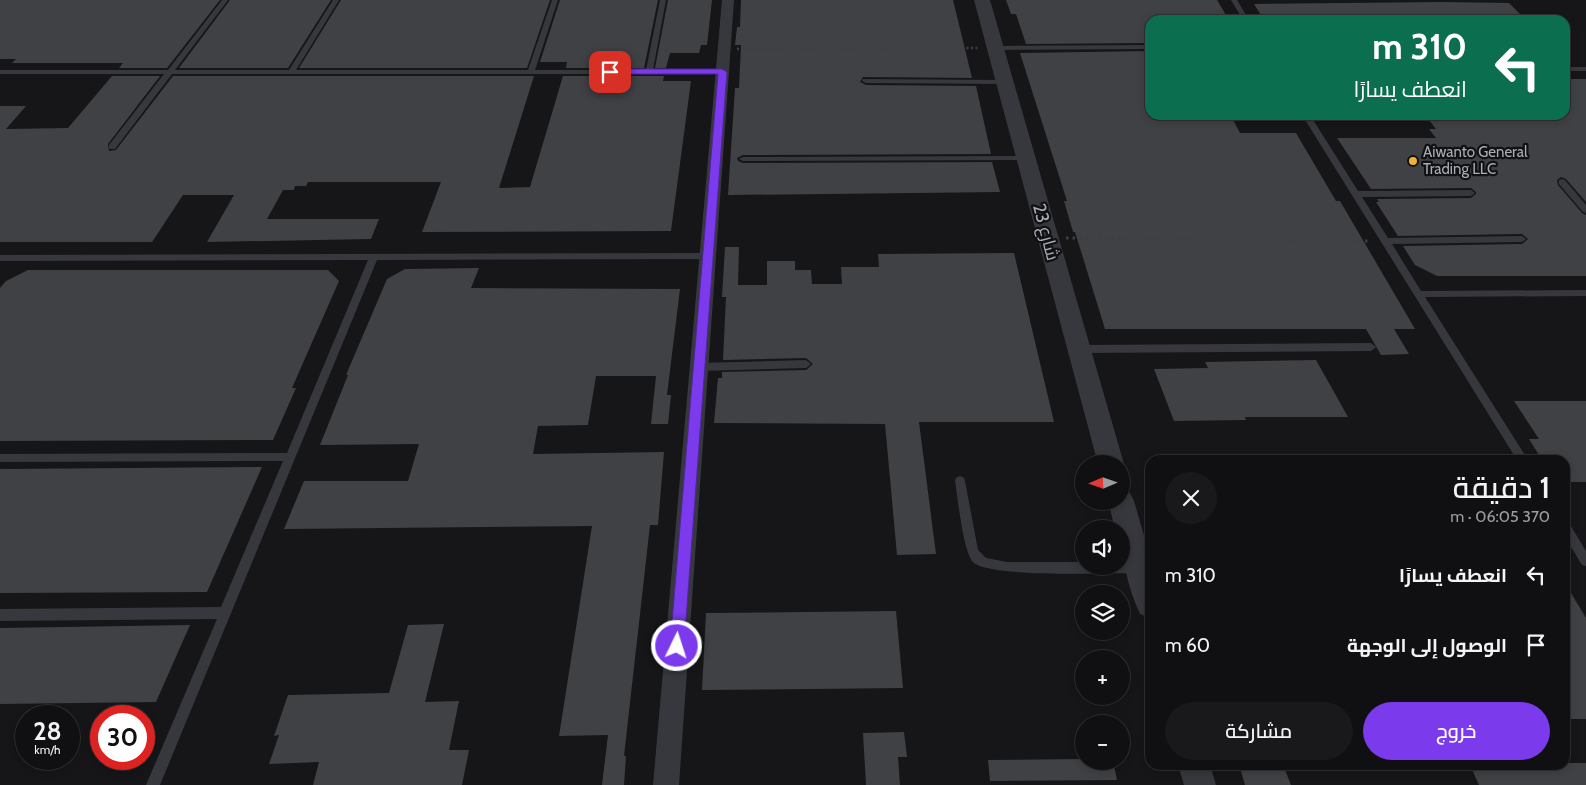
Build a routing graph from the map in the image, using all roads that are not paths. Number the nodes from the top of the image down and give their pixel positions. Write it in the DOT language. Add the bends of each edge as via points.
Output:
graph roads {
  1 [pos="225,0"];
  2 [pos="336,0"];
  3 [pos="555,0"];
  4 [pos="663,0"];
  5 [pos="728,0"];
  6 [pos="982,0"];
  7 [pos="1234,0"];
  8 [pos="1243,15"];
  9 [pos="1145,47"];
  10 [pos="995,48"];
  11 [pos="1570,69"];
  12 [pos="1586,69"];
  13 [pos="0,72"];
  14 [pos="169,72"];
  15 [pos="291,72"];
  16 [pos="531,72"];
  17 [pos="649,72"];
  18 [pos="722,72"];
  19 [pos="866,80"];
  20 [pos="1005,82"];
  21 [pos="1309,120"];
  22 [pos="112,147"];
  23 [pos="1026,158"];
  24 [pos="743,159"];
  25 [pos="1562,182"];
  26 [pos="1471,193"];
  27 [pos="1356,194"];
  28 [pos="1586,210"];
  29 [pos="1522,239"];
  30 [pos="1385,241"];
  31 [pos="708,256"];
  32 [pos="374,257"];
  33 [pos="0,258"];
  34 [pos="1586,293"];
  35 [pos="1420,294"];
  36 [pos="1371,347"];
  37 [pos="1079,349"];
  38 [pos="806,364"];
  39 [pos="699,367"];
  40 [pos="1108,455"];
  41 [pos="1520,455"];
  42 [pos="290,457"];
  43 [pos="0,458"];
  44 [pos="960,481"];
  45 [pos="1124,510"];
  46 [pos="1570,535"];
  47 [pos="1586,561"];
  48 [pos="1140,568"];
  49 [pos="1145,586"];
  50 [pos="225,613"];
  51 [pos="0,615"];
  52 [pos="1196,770"];
  53 [pos="153,785"];
  54 [pos="666,785"];
  55 [pos="1200,785"];
  1 -- 14 [label="lane"];
  2 -- 15 [label="lane"];
  3 -- 16 [label="lane"];
  4 -- 17 [label="lane"];
  5 -- 18 [label="street"];
  6 -- 10 [label="street, شارع 23"];
  7 -- 8 [label="lane"];
  9 -- 10 [label="lane"];
  10 -- 20 [label="street, شارع 23"];
  11 -- 12 [label="lane"];
  13 -- 14 [label="lane"];
  14 -- 15 [label="lane"];
  14 -- 22 [label="lane"];
  15 -- 16 [label="lane"];
  16 -- 17 [label="lane"];
  17 -- 18 [label="lane"];
  18 -- 31 [label="street"];
  19 -- 20 [label="lane"];
  20 -- 23 [label="street, شارع 23"];
  21 -- 27 [label="lane"];
  23 -- 24 [label="lane"];
  23 -- 37 [label="street, شارع 23"];
  25 -- 28 [label="lane"];
  26 -- 27 [label="lane"];
  27 -- 30 [label="lane"];
  29 -- 30 [label="lane"];
  30 -- 35 [label="lane"];
  31 -- 32 [label="lane"];
  31 -- 39 [label="street"];
  32 -- 33 [label="lane"];
  32 -- 42 [label="lane"];
  34 -- 35 [label="lane"];
  35 -- 41 [label="lane"];
  36 -- 37 [label="lane"];
  37 -- 40 [label="street, شارع 23"];
  38 -- 39 [label="lane"];
  39 -- 54 [label="street"];
  42 -- 43 [label="lane"];
  42 -- 50 [label="lane"];
  44 -- 48 [label="lane" via="973,552 984,563"];
  45 -- 48 [label="street"];
  46 -- 47 [label="lane"];
  48 -- 49 [label="street"];
  50 -- 51 [label="lane"];
  50 -- 53 [label="lane"];
  52 -- 55 [label="street"];
}
